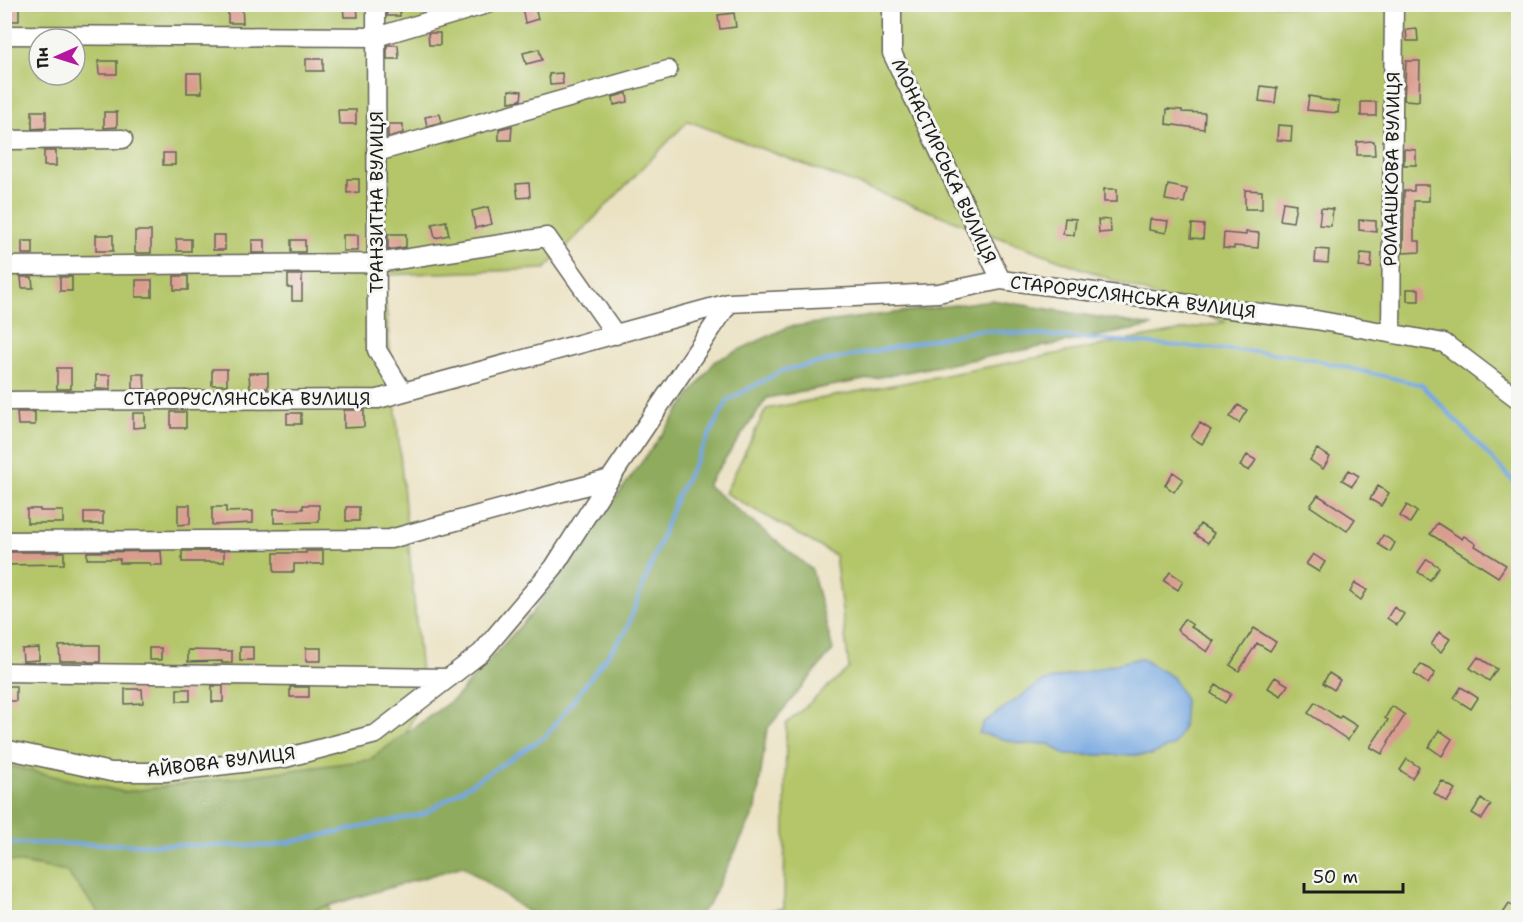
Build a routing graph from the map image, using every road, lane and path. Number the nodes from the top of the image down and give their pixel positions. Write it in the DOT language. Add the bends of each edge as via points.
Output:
graph roads {
  1 [pos="376,4"];
  2 [pos="487,4"];
  3 [pos="892,4"];
  4 [pos="1394,4"];
  5 [pos="4,35"];
  6 [pos="376,37"];
  7 [pos="668,70"];
  8 [pos="123,139"];
  9 [pos="4,140"];
  10 [pos="376,152"];
  11 [pos="377,263"];
  12 [pos="4,266"];
  13 [pos="1000,280"];
  14 [pos="729,303"];
  15 [pos="1391,333"];
  16 [pos="616,335"];
  17 [pos="403,392"];
  18 [pos="1518,399"];
  19 [pos="4,401"];
  20 [pos="610,479"];
  21 [pos="4,541"];
  22 [pos="4,672"];
  23 [pos="449,678"];
  24 [pos="4,749"];
  1 -- 6 [label="street, ТРАНЗИТНА ВУЛИЦЯ"];
  2 -- 6 [label="street"];
  3 -- 13 [label="street, МОНАСТИРСЬКА ВУЛИЦЯ" via="892,53"];
  4 -- 15 [label="street, РОМАШКОВА ВУЛИЦЯ"];
  5 -- 6 [label="street"];
  6 -- 10 [label="street, ТРАНЗИТНА ВУЛИЦЯ"];
  7 -- 10 [label="street"];
  8 -- 9 [label="street"];
  10 -- 11 [label="street, ТРАНЗИТНА ВУЛИЦЯ"];
  11 -- 12 [label="street"];
  11 -- 16 [label="street" via="547,237"];
  11 -- 17 [label="street, ТРАНЗИТНА ВУЛИЦЯ" via="377,350"];
  13 -- 14 [label="street, СТАРОРУСЛЯНСЬКА ВУЛИЦЯ" via="938,293"];
  13 -- 15 [label="street, СТАРОРУСЛЯНСЬКА ВУЛИЦЯ"];
  14 -- 16 [label="street, СТАРОРУСЛЯНСЬКА ВУЛИЦЯ"];
  14 -- 20 [label="street"];
  15 -- 18 [label="street, СТАРОРУСЛЯНСЬКА ВУЛИЦЯ" via="1444,344"];
  16 -- 17 [label="street, СТАРОРУСЛЯНСЬКА ВУЛИЦЯ"];
  17 -- 19 [label="street, СТАРОРУСЛЯНСЬКА ВУЛИЦЯ" via="378,399"];
  20 -- 21 [label="street" via="390,539"];
  20 -- 23 [label="street, АЙВОВА ВУЛИЦЯ" via="554,567 481,653"];
  22 -- 23 [label="street"];
  23 -- 24 [label="street, АЙВОВА ВУЛИЦЯ" via="376,734 285,758 165,772 111,772"];
}
